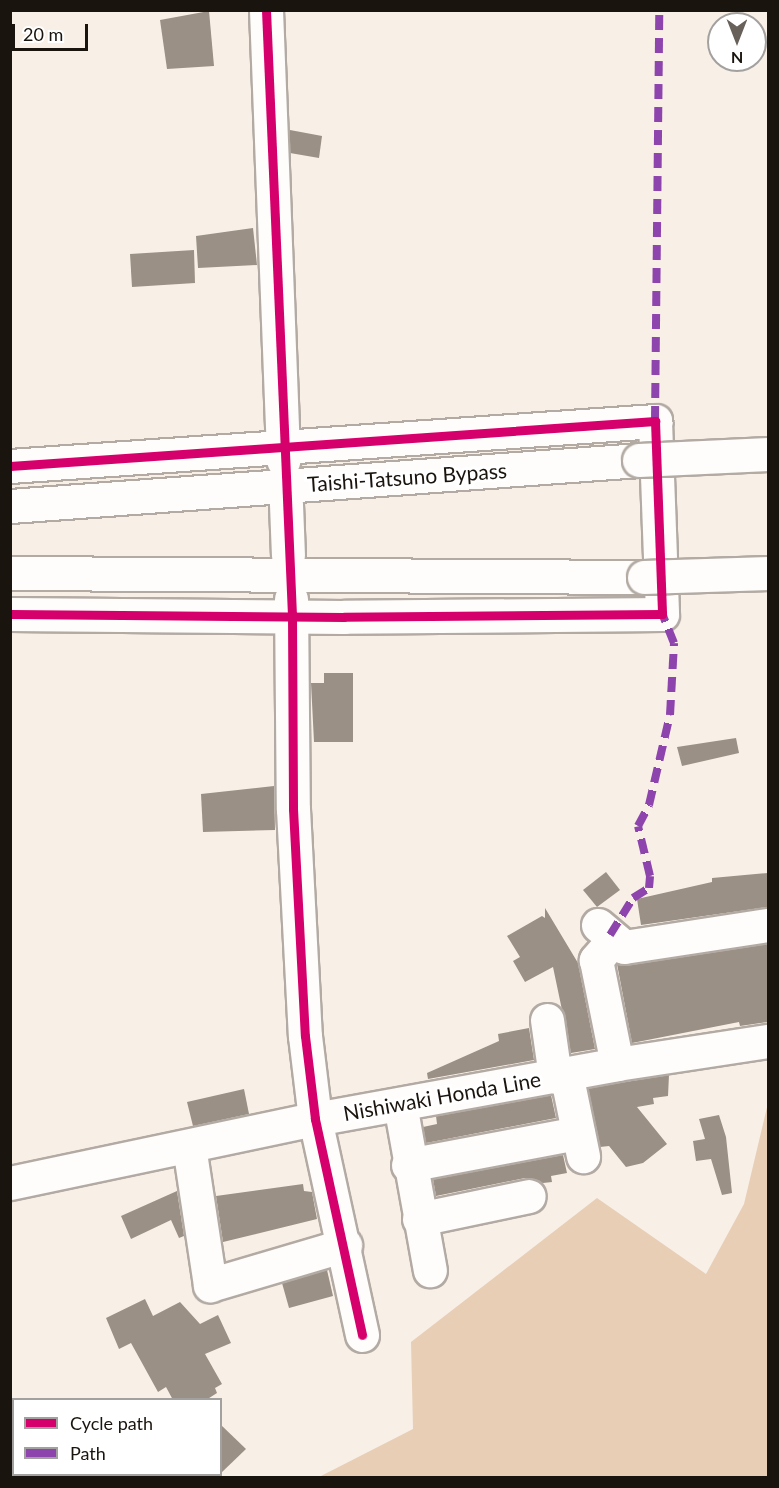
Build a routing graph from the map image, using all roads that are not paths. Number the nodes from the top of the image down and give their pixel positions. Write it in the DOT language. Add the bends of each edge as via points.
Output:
graph roads {
  1 [pos="266,10"];
  2 [pos="282,453"];
  3 [pos="768,454"];
  4 [pos="10,466"];
  5 [pos="286,504"];
  6 [pos="10,506"];
  7 [pos="288,555"];
  8 [pos="10,573"];
  9 [pos="768,573"];
  10 [pos="291,606"];
  11 [pos="10,614"];
  12 [pos="768,925"];
  13 [pos="547,1020"];
  14 [pos="768,1041"];
  15 [pos="617,1064"];
  16 [pos="561,1074"];
  17 [pos="400,1104"];
  18 [pos="315,1119"];
  19 [pos="189,1146"];
  20 [pos="408,1165"];
  21 [pos="10,1183"];
  22 [pos="529,1196"];
  23 [pos="419,1219"];
  24 [pos="345,1245"];
  25 [pos="430,1270"];
  26 [pos="362,1335"];
  1 -- 2 [label="main road"];
  2 -- 4 [label="main road"];
  2 -- 10 [label="main road" via="655,421 662,614 344,617"];
  3 -- 6 [label="main road, Taishi-Tatsuno Bypass, bridge" via="639,459"];
  5 -- 7 [label="main road"];
  8 -- 9 [label="main road, bridge" via="644,577"];
  10 -- 11 [label="main road"];
  10 -- 18 [label="main road" via="293,809 305,1036"];
  12 -- 15 [label="main road" via="624,947 606,932 596,960"];
  13 -- 16 [label="main road"];
  14 -- 15 [label="main road, Nishiwaki Honda Line"];
  15 -- 16 [label="main road, Nishiwaki Honda Line"];
  16 -- 17 [label="main road, Nishiwaki Honda Line"];
  16 -- 20 [label="main road" via="581,1145"];
  17 -- 18 [label="main road, Nishiwaki Honda Line"];
  17 -- 20 [label="main road"];
  18 -- 19 [label="main road, Nishiwaki Honda Line"];
  18 -- 24 [label="main road"];
  19 -- 21 [label="main road, Nishiwaki Honda Line"];
  19 -- 24 [label="main road" via="210,1285"];
  20 -- 23 [label="main road"];
  22 -- 23 [label="main road"];
  23 -- 25 [label="main road"];
  24 -- 26 [label="main road"];
}
